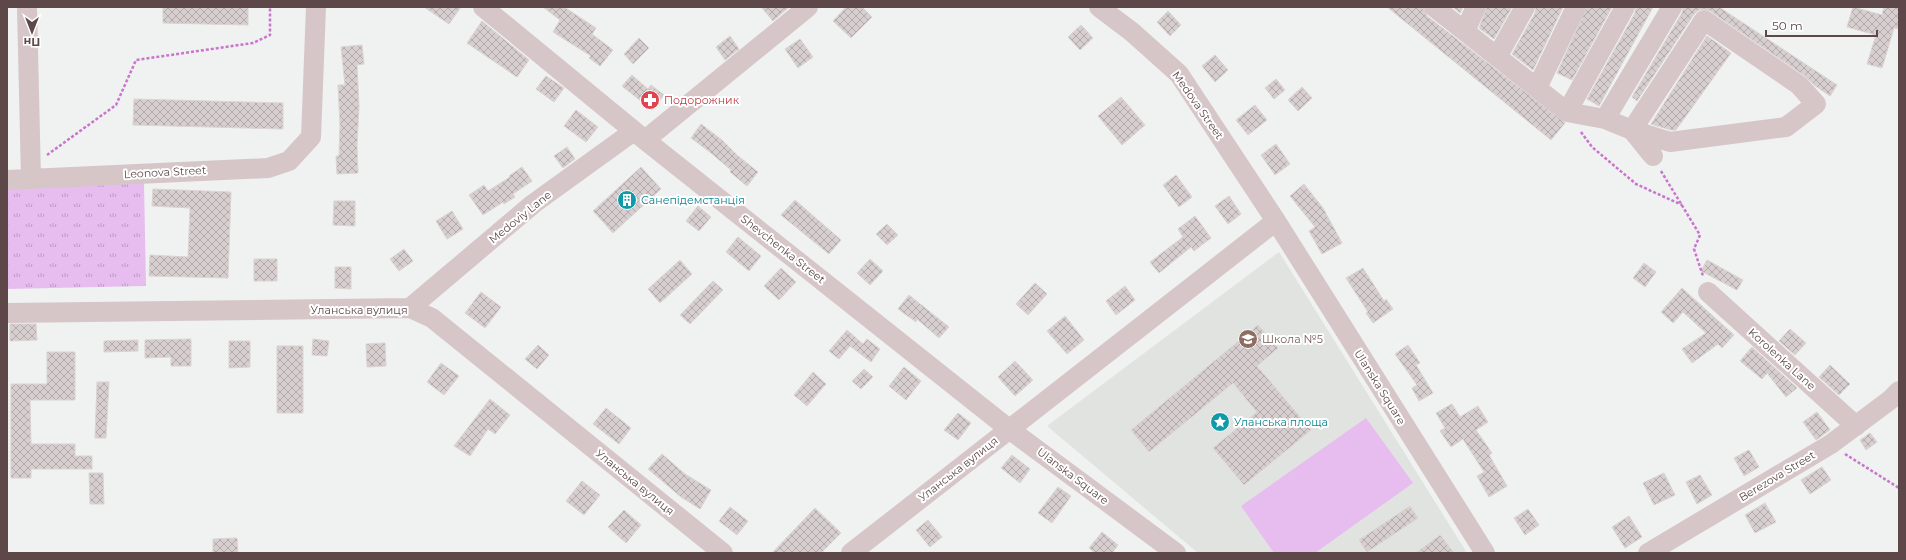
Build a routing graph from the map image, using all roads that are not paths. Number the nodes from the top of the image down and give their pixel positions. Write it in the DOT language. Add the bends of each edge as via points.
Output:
graph roads {
  1 [pos="27,7"];
  2 [pos="316,7"];
  3 [pos="483,7"];
  4 [pos="808,7"];
  5 [pos="1099,7"];
  6 [pos="1434,7"];
  7 [pos="1476,7"];
  8 [pos="1525,7"];
  9 [pos="1576,7"];
  10 [pos="1625,7"];
  11 [pos="1668,8"];
  12 [pos="1464,31"];
  13 [pos="1497,57"];
  14 [pos="1537,88"];
  15 [pos="1567,112"];
  16 [pos="1605,119"];
  17 [pos="1632,130"];
  18 [pos="639,136"];
  19 [pos="1652,156"];
  20 [pos="31,173"];
  21 [pos="7,180"];
  22 [pos="1276,221"];
  23 [pos="1708,292"];
  24 [pos="410,308"];
  25 [pos="7,313"];
  26 [pos="1899,391"];
  27 [pos="1856,426"];
  28 [pos="1009,429"];
  29 [pos="722,553"];
  30 [pos="851,553"];
  31 [pos="1176,553"];
  32 [pos="1485,553"];
  33 [pos="1648,553"];
  1 -- 20 [label="street"];
  2 -- 20 [label="street, Leonova Street" via="311,137 289,161 268,168"];
  3 -- 18 [label="street, Shevchenka Street"];
  4 -- 18 [label="street, Medoviy Lane"];
  5 -- 22 [label="street, Medova Street" via="1132,32 1179,74"];
  6 -- 12 [label="street"];
  7 -- 12 [label="street"];
  8 -- 13 [label="street"];
  9 -- 14 [label="street"];
  10 -- 15 [label="street"];
  11 -- 16 [label="street"];
  12 -- 13 [label="street"];
  13 -- 14 [label="street"];
  14 -- 15 [label="street"];
  15 -- 16 [label="street"];
  16 -- 17 [label="street"];
  17 -- 17 [label="street" via="1704,20 1800,85 1816,104 1786,127 1670,142"];
  17 -- 19 [label="street"];
  18 -- 24 [label="street, Medoviy Lane" via="533,204"];
  18 -- 28 [label="street, Shevchenka Street"];
  20 -- 21 [label="street, Leonova Street"];
  22 -- 28 [label="street"];
  22 -- 32 [label="street, Ulanska Square"];
  23 -- 27 [label="street, Korolenka Lane"];
  24 -- 25 [label="street, Уланська вулиця"];
  24 -- 29 [label="street, Уланська вулиця" via="432,318"];
  26 -- 27 [label="street, Berezova Street"];
  27 -- 33 [label="street, Berezova Street" via="1831,444"];
  28 -- 30 [label="street, Уланська вулиця"];
  28 -- 31 [label="street, Ulanska Square"];
}
